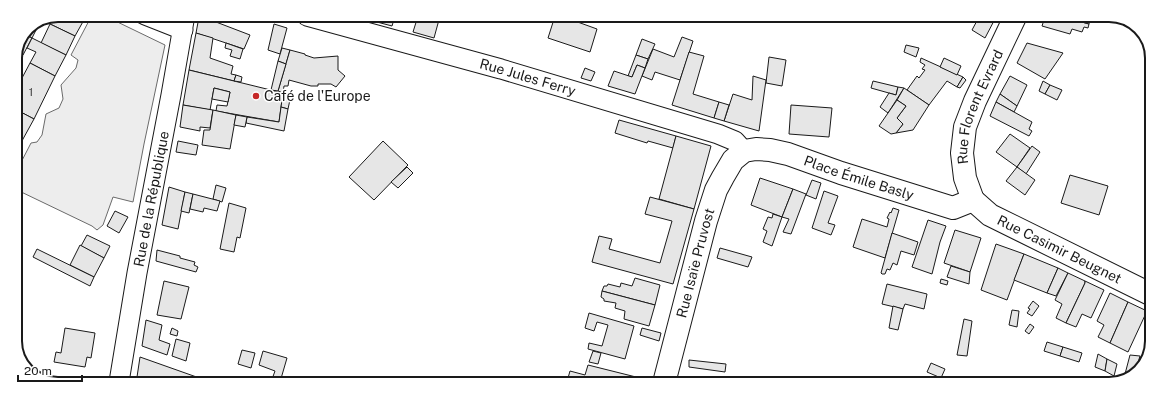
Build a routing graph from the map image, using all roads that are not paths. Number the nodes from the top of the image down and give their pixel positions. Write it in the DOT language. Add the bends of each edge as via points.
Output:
graph roads {
  1 [pos="329,22"];
  2 [pos="1013,22"];
  3 [pos="178,23"];
  4 [pos="744,150"];
  5 [pos="972,200"];
  6 [pos="1145,292"];
  7 [pos="120,377"];
  8 [pos="666,377"];
  1 -- 4 [label="street, Rue Jules Ferry" via="501,69 718,134 735,142"];
  2 -- 5 [label="street, Rue Florent Evrard" via="965,127 962,153"];
  3 -- 7 [label="street, Rue de la République"];
  4 -- 5 [label="street, Place Émile Basly" via="770,150 788,154 953,208"];
  4 -- 8 [label="street, Rue Isaïe Pruvost" via="733,160 716,190"];
  5 -- 6 [label="street, Rue Casimir Beugnet" via="990,215"];
}
